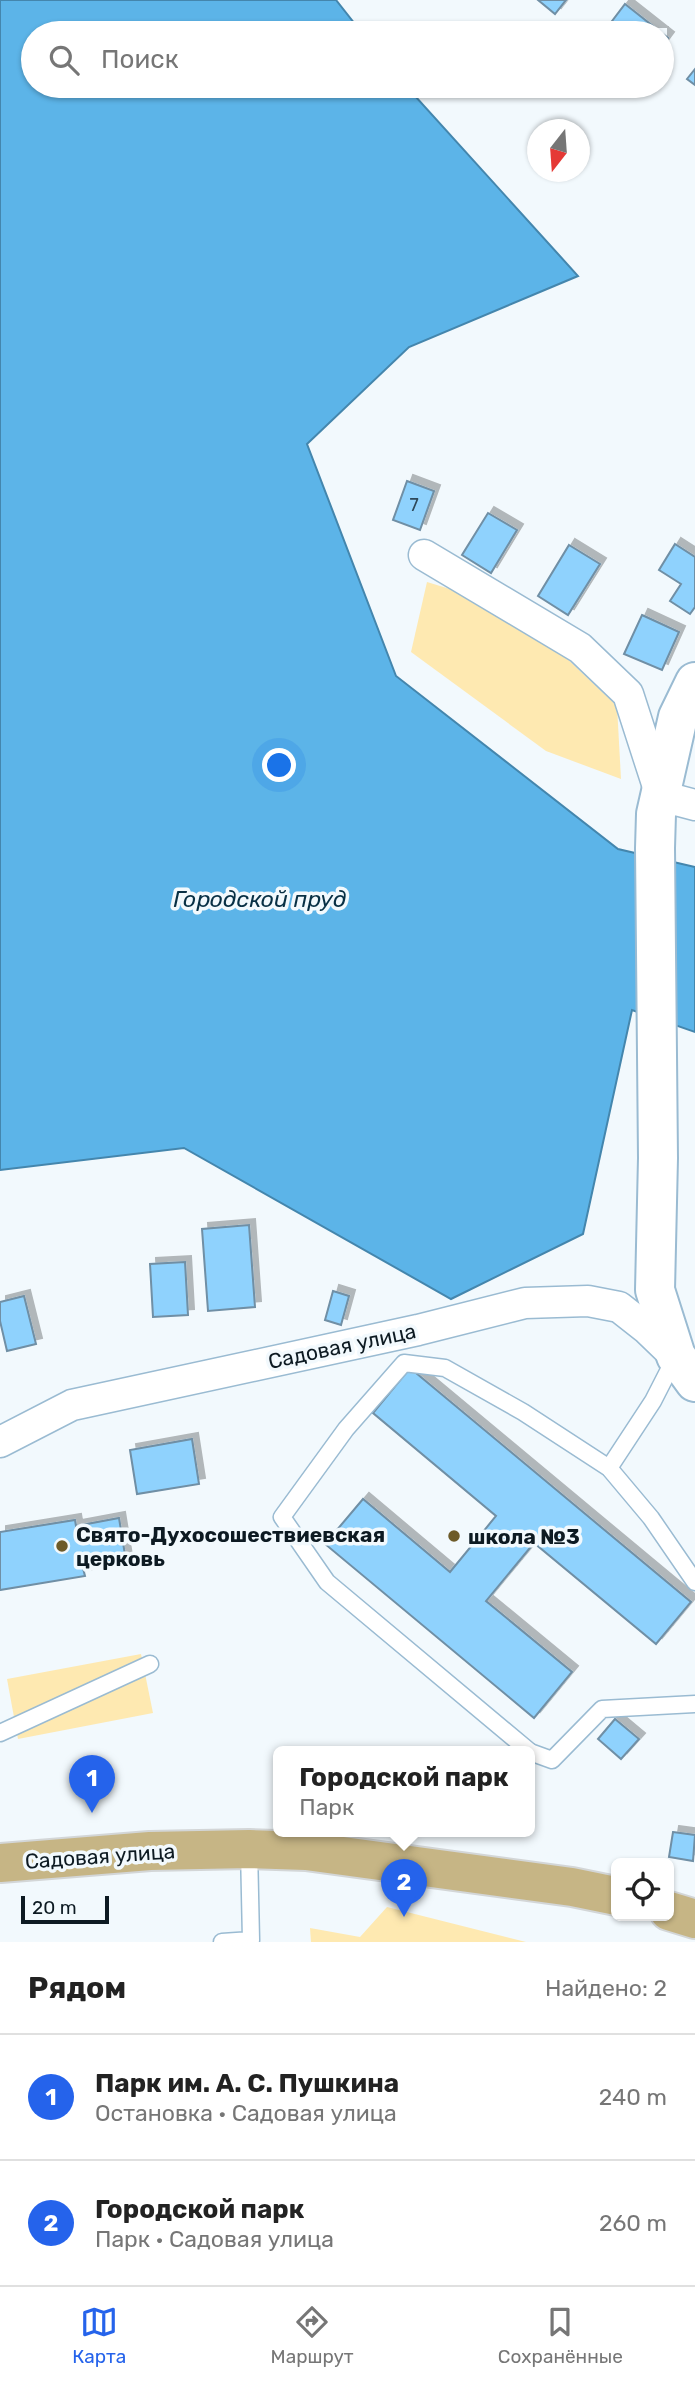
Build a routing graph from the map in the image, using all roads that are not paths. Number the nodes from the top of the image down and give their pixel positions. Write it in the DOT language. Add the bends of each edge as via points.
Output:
graph roads {
  1 [pos="424,555"];
  2 [pos="695,682"];
  3 [pos="678,800"];
  4 [pos="685,1369"];
  5 [pos="0,1442"];
  6 [pos="609,1468"];
  7 [pos="695,1582"];
  8 [pos="150,1664"];
  9 [pos="695,1703"];
  10 [pos="0,1732"];
  11 [pos="523,1746"];
  12 [pos="535,1753"];
  13 [pos="249,1849"];
  14 [pos="0,1863"];
  15 [pos="611,1895"];
  16 [pos="674,1913"];
  17 [pos="695,1920"];
  18 [pos="222,1942"];
  1 -- 3 [label="street" via="580,648 628,694"];
  2 -- 3 [label="street" via="678,717"];
  3 -- 4 [label="street" via="656,814 655,1290"];
  4 -- 5 [label="street, Садовая улица" via="619,1307 588,1301 525,1303 72,1405"];
  4 -- 6 [label="lane" via="653,1401"];
  6 -- 7 [label="lane"];
  6 -- 11 [label="lane" via="445,1368 404,1363 346,1429 282,1517 327,1582"];
  8 -- 10 [label="lane"];
  9 -- 12 [label="lane" via="602,1709 552,1760"];
  13 -- 14 [label="main road, Садовая улица" via="150,1851"];
  13 -- 15 [label="main road, Садовая улица" via="306,1851"];
  13 -- 18 [label="lane" via="251,1940"];
  16 -- 17 [label="main road"];
}
